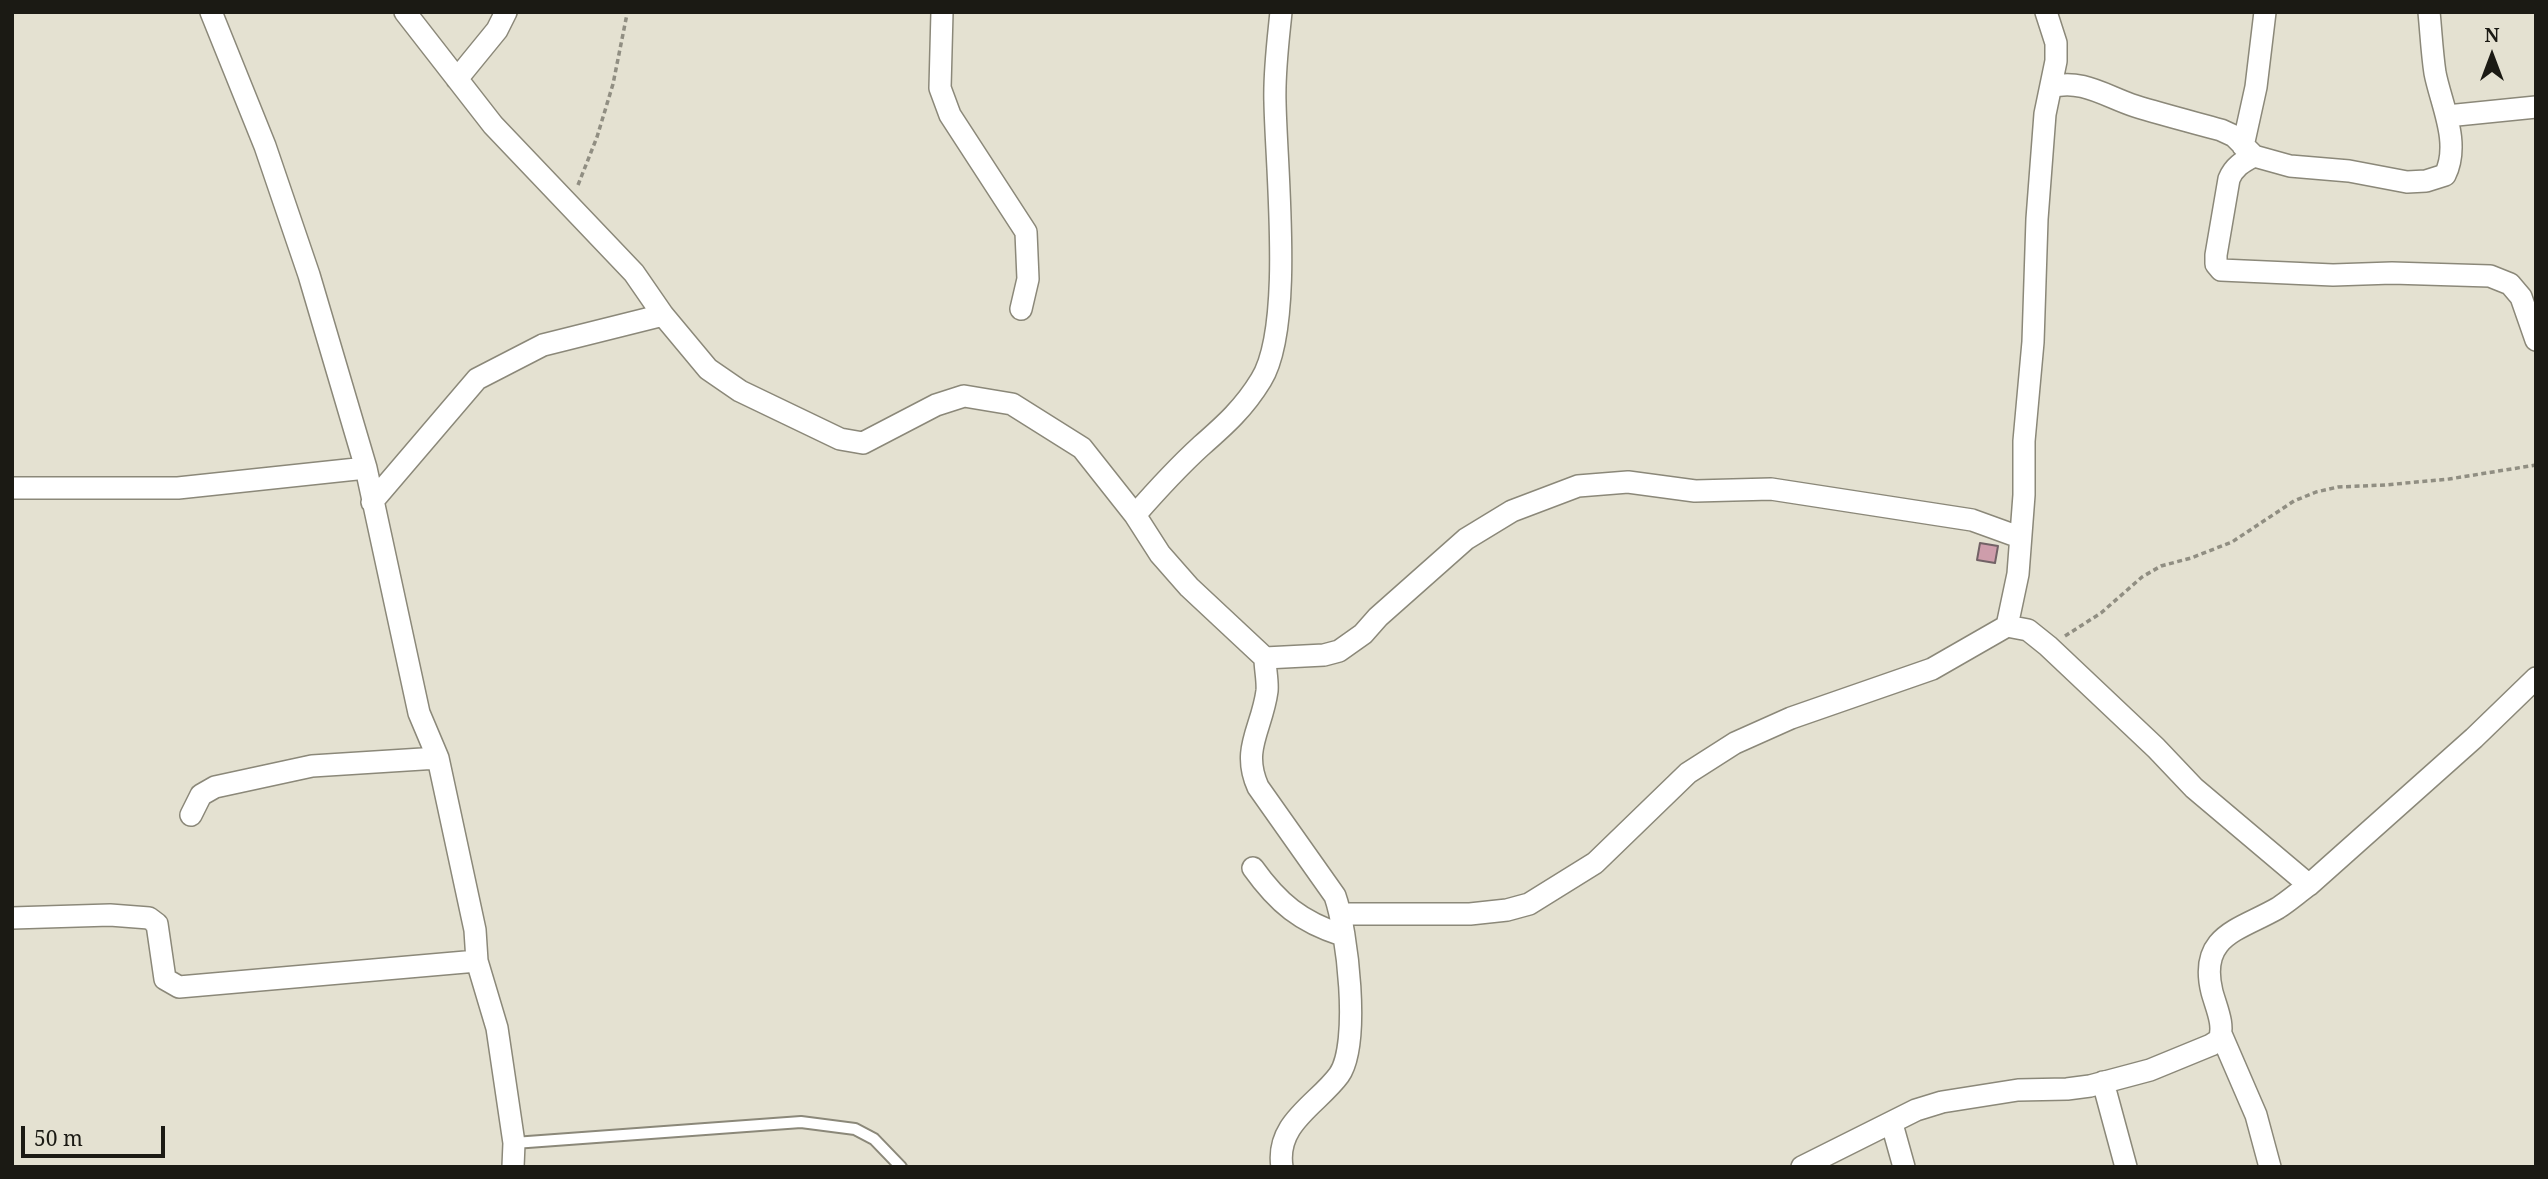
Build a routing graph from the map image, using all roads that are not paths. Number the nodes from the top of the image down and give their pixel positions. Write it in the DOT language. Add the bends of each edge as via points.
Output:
graph roads {
  1 [pos="211,12"];
  2 [pos="405,12"];
  3 [pos="506,12"];
  4 [pos="942,12"];
  5 [pos="1281,12"];
  6 [pos="2046,12"];
  7 [pos="2265,12"];
  8 [pos="2429,12"];
  9 [pos="457,79"];
  10 [pos="2051,87"];
  11 [pos="2536,107"];
  12 [pos="2447,116"];
  13 [pos="2249,151"];
  14 [pos="1021,309"];
  15 [pos="663,315"];
  16 [pos="2536,340"];
  17 [pos="366,468"];
  18 [pos="12,488"];
  19 [pos="372,502"];
  20 [pos="1135,515"];
  21 [pos="2020,537"];
  22 [pos="2007,626"];
  23 [pos="1265,658"];
  24 [pos="2536,678"];
  25 [pos="438,758"];
  26 [pos="191,815"];
  27 [pos="1253,868"];
  28 [pos="2309,885"];
  29 [pos="1341,914"];
  30 [pos="12,918"];
  31 [pos="1342,935"];
  32 [pos="477,961"];
  33 [pos="2221,1034"];
  34 [pos="2103,1082"];
  35 [pos="1892,1124"];
  36 [pos="514,1143"];
  37 [pos="513,1167"];
  38 [pos="901,1167"];
  39 [pos="1282,1167"];
  40 [pos="1801,1167"];
  41 [pos="1904,1167"];
  42 [pos="2126,1167"];
  43 [pos="2270,1167"];
  1 -- 17 [label="street" via="265,146"];
  2 -- 9 [label="street"];
  3 -- 9 [label="street"];
  4 -- 14 [label="street" via="940,88 950,115 1026,232 1028,279"];
  5 -- 20 [label="street" via="1275,99 1279,287 1272,353 1262,378 1238,413"];
  6 -- 10 [label="street" via="2056,43"];
  7 -- 13 [label="street"];
  8 -- 12 [label="street" via="2435,72"];
  9 -- 15 [label="street" via="493,125 634,273"];
  10 -- 13 [label="street" via="2082,86 2221,130"];
  10 -- 21 [label="street" via="2037,219"];
  11 -- 12 [label="street"];
  12 -- 13 [label="street" via="2448,169 2445,175 2427,181 2290,166"];
  13 -- 16 [label="street" via="2229,179 2216,255 2221,270 2490,276 2510,284 2521,298"];
  15 -- 19 [label="street" via="543,345 477,379"];
  15 -- 20 [label="street" via="708,369 740,391 840,439 863,443 936,405 964,396 1012,404 1082,448"];
  17 -- 18 [label="street" via="178,488"];
  17 -- 19 [label="street"];
  19 -- 25 [label="street" via="419,713"];
  20 -- 23 [label="street" via="1189,587"];
  21 -- 22 [label="street"];
  21 -- 23 [label="street" via="1972,520 1771,489 1695,491 1628,482 1578,486 1512,511 1466,538 1339,651"];
  22 -- 28 [label="street" via="2028,630 2048,646 2194,788"];
  22 -- 29 [label="street" via="1932,669 1791,718 1735,743 1688,773 1595,863 1529,904 1470,914"];
  23 -- 29 [label="street" via="1267,690 1250,757 1251,771 1335,896"];
  24 -- 28 [label="street"];
  25 -- 26 [label="street" via="312,766 215,787 201,796"];
  25 -- 32 [label="street" via="475,930"];
  27 -- 31 [label="street" via="1291,911 1308,923"];
  28 -- 33 [label="street" via="2280,907 2229,932 2212,952 2209,971"];
  29 -- 31 [label="street"];
  30 -- 32 [label="street" via="149,918 157,925 165,979 179,988"];
  31 -- 39 [label="street" via="1352,1031 1347,1054 1340,1074 1302,1110 1286,1136"];
  32 -- 36 [label="street" via="498,1028"];
  33 -- 34 [label="street" via="2211,1045 2150,1070"];
  33 -- 43 [label="street" via="2256,1115"];
  34 -- 35 [label="street" via="1941,1102"];
  34 -- 42 [label="street"];
  35 -- 40 [label="street"];
  35 -- 41 [label="street"];
  36 -- 37 [label="street"];
  36 -- 38 [label="lane" via="801,1122 855,1129 874,1139"];
}
